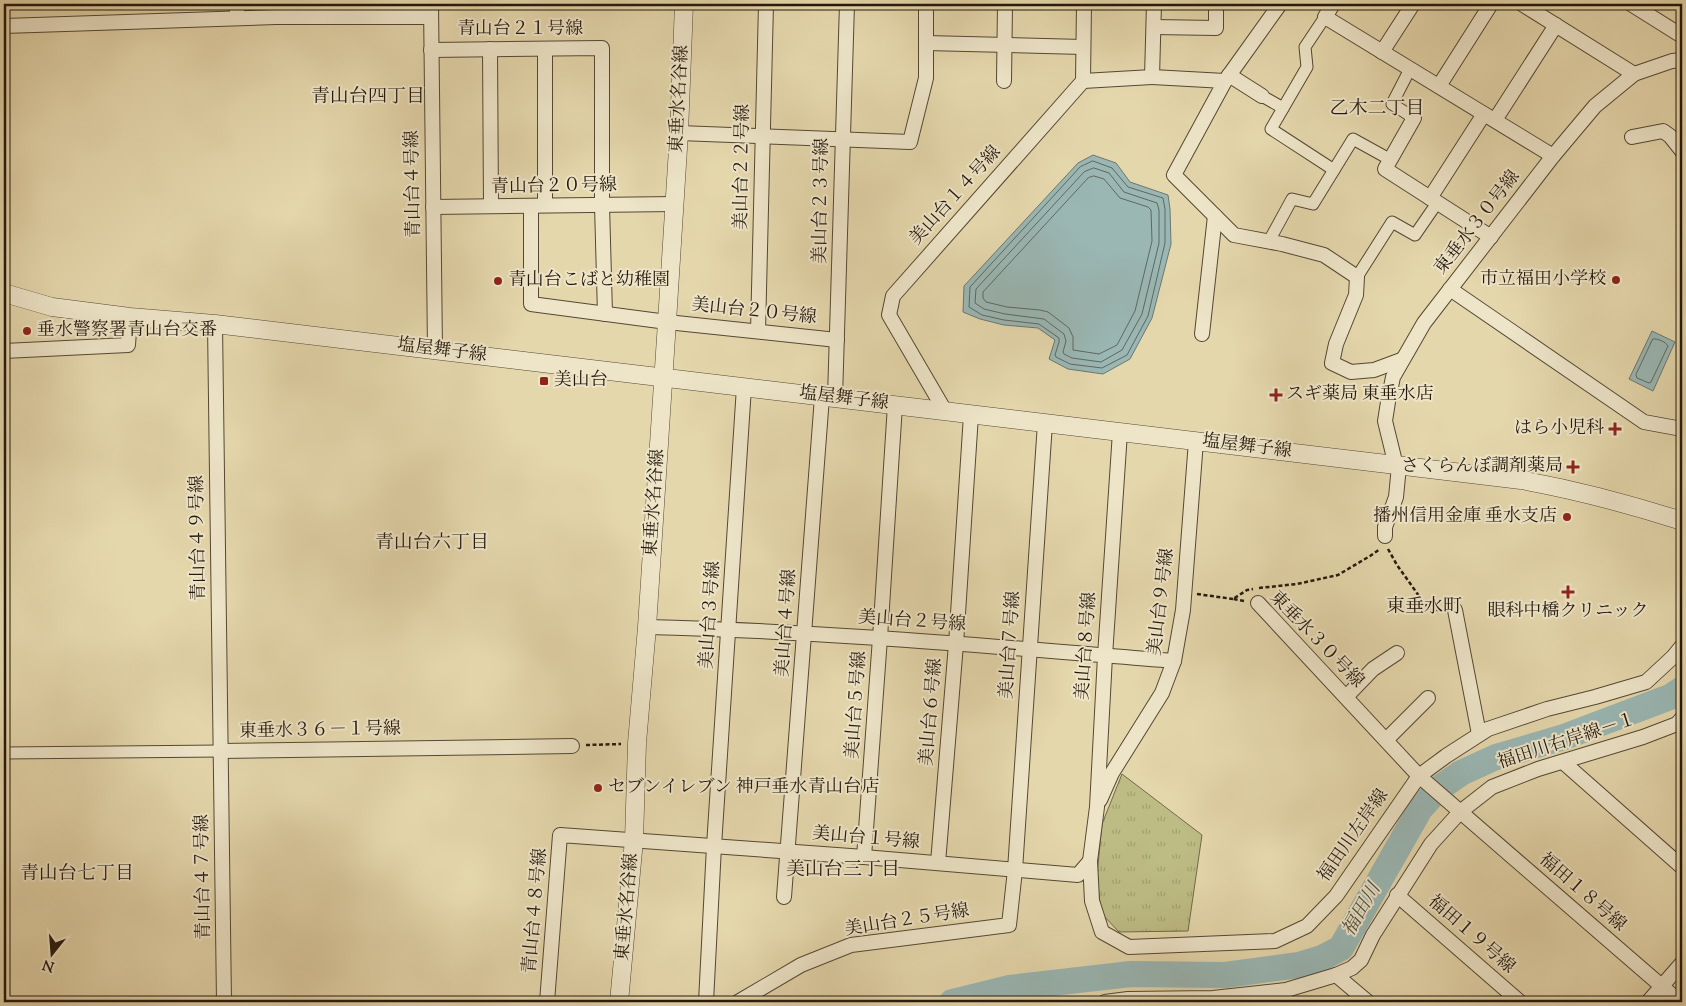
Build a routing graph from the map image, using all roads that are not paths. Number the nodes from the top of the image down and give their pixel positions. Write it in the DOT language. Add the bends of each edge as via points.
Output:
graph roads {
  1 [pos="237,4"];
  2 [pos="684,4"];
  3 [pos="766,4"];
  4 [pos="847,4"];
  5 [pos="926,4"];
  6 [pos="1005,4"];
  7 [pos="1084,4"];
  8 [pos="1154,4"];
  9 [pos="1216,4"];
  10 [pos="1280,4"];
  11 [pos="1333,4"];
  12 [pos="1413,4"];
  13 [pos="1491,4"];
  14 [pos="1522,4"];
  15 [pos="1631,4"];
  16 [pos="431,11"];
  17 [pos="1325,17"];
  18 [pos="237,18"];
  19 [pos="1556,25"];
  20 [pos="4,26"];
  21 [pos="1154,27"];
  22 [pos="1682,36"];
  23 [pos="926,43"];
  24 [pos="1004,45"];
  25 [pos="1083,47"];
  26 [pos="490,49"];
  27 [pos="545,49"];
  28 [pos="431,50"];
  29 [pos="1382,52"];
  30 [pos="1682,60"];
  31 [pos="1410,69"];
  32 [pos="1634,74"];
  33 [pos="1152,77"];
  34 [pos="1227,78"];
  35 [pos="1004,82"];
  36 [pos="1083,82"];
  37 [pos="1439,86"];
  38 [pos="1262,96"];
  39 [pos="1283,108"];
  40 [pos="1489,117"];
  41 [pos="1414,118"];
  42 [pos="679,133"];
  43 [pos="762,136"];
  44 [pos="1632,137"];
  45 [pos="842,139"];
  46 [pos="1682,151"];
  47 [pos="1553,156"];
  48 [pos="1391,160"];
  49 [pos="1334,170"];
  50 [pos="1434,200"];
  51 [pos="675,204"];
  52 [pos="602,205"];
  53 [pos="491,206"];
  54 [pos="538,206"];
  55 [pos="433,207"];
  56 [pos="1216,216"];
  57 [pos="1490,237"];
  58 [pos="1269,241"];
  59 [pos="1357,277"];
  60 [pos="1450,289"];
  61 [pos="4,293"];
  62 [pos="604,314"];
  63 [pos="130,317"];
  64 [pos="667,322"];
  65 [pos="215,324"];
  66 [pos="758,331"];
  67 [pos="1202,334"];
  68 [pos="837,340"];
  69 [pos="434,350"];
  70 [pos="4,351"];
  71 [pos="1401,360"];
  72 [pos="663,377"];
  73 [pos="744,387"];
  74 [pos="828,397"];
  75 [pos="895,405"];
  76 [pos="945,411"];
  77 [pos="971,415"];
  78 [pos="1045,423"];
  79 [pos="1682,429"];
  80 [pos="1120,432"];
  81 [pos="1196,441"];
  82 [pos="1398,466"];
  83 [pos="1682,522"];
  84 [pos="1383,542"];
  85 [pos="1258,603"];
  86 [pos="1455,610"];
  87 [pos="647,627"];
  88 [pos="729,629"];
  89 [pos="805,634"];
  90 [pos="880,638"];
  91 [pos="956,644"];
  92 [pos="1682,646"];
  93 [pos="1029,650"];
  94 [pos="1397,652"];
  95 [pos="1105,656"];
  96 [pos="1174,661"];
  97 [pos="1346,697"];
  98 [pos="1428,698"];
  99 [pos="1680,724"];
  100 [pos="1479,734"];
  101 [pos="1386,740"];
  102 [pos="572,746"];
  103 [pos="221,751"];
  104 [pos="4,753"];
  105 [pos="1563,762"];
  106 [pos="1419,776"];
  107 [pos="1097,807"];
  108 [pos="1460,812"];
  109 [pos="634,840"];
  110 [pos="714,846"];
  111 [pos="788,852"];
  112 [pos="864,857"];
  113 [pos="1090,861"];
  114 [pos="938,863"];
  115 [pos="1682,867"];
  116 [pos="1015,870"];
  117 [pos="1398,896"];
  118 [pos="784,897"];
  119 [pos="1682,963"];
  120 [pos="1336,975"];
  121 [pos="1662,986"];
  122 [pos="1205,1000"];
  123 [pos="1365,1001"];
  124 [pos="224,1002"];
  125 [pos="547,1002"];
  126 [pos="619,1002"];
  127 [pos="706,1002"];
  128 [pos="738,1002"];
  129 [pos="1105,1002"];
  130 [pos="1520,1002"];
  131 [pos="1648,1002"];
  132 [pos="1680,1002"];
  1 -- 18 [label="street"];
  2 -- 42 [label="street, 東垂水名谷線"];
  3 -- 43 [label="street, 美山台２２号線"];
  4 -- 45 [label="street, 美山台２３号線"];
  5 -- 23 [label="street"];
  6 -- 24 [label="street"];
  7 -- 25 [label="street"];
  8 -- 21 [label="street"];
  9 -- 21 [label="street" via="1216,28"];
  10 -- 34 [label="street"];
  11 -- 17 [label="street"];
  12 -- 29 [label="street"];
  13 -- 37 [label="street"];
  14 -- 19 [label="street"];
  15 -- 22 [label="street"];
  16 -- 18 [label="street"];
  16 -- 28 [label="street, 青山台４号線"];
  17 -- 29 [label="street"];
  17 -- 39 [label="street" via="1305,47 1307,67"];
  18 -- 20 [label="street"];
  19 -- 32 [label="street"];
  19 -- 40 [label="street"];
  21 -- 33 [label="street"];
  23 -- 24 [label="street"];
  23 -- 45 [label="street" via="926,78 910,142"];
  24 -- 25 [label="street"];
  24 -- 35 [label="street"];
  25 -- 36 [label="street"];
  26 -- 27 [label="street, 青山台２１号線"];
  26 -- 28 [label="street, 青山台２１号線"];
  26 -- 53 [label="street"];
  27 -- 52 [label="street, 青山台２１号線" via="602,48"];
  27 -- 54 [label="street"];
  28 -- 55 [label="street, 青山台４号線"];
  29 -- 31 [label="street"];
  30 -- 32 [label="street, 東垂水３０号線"];
  31 -- 37 [label="street"];
  31 -- 41 [label="street" via="1392,104"];
  32 -- 47 [label="street, 東垂水３０号線" via="1595,106"];
  33 -- 34 [label="street"];
  33 -- 36 [label="street"];
  34 -- 38 [label="street"];
  34 -- 56 [label="street" via="1174,175"];
  36 -- 76 [label="street, 美山台１４号線" via="893,296 889,315"];
  37 -- 40 [label="street"];
  38 -- 39 [label="street"];
  39 -- 49 [label="street" via="1271,129"];
  40 -- 47 [label="street"];
  40 -- 50 [label="street"];
  41 -- 48 [label="street"];
  42 -- 43 [label="street"];
  42 -- 51 [label="street, 東垂水名谷線"];
  43 -- 45 [label="street"];
  43 -- 66 [label="street, 美山台２２号線"];
  44 -- 46 [label="street" via="1663,131"];
  45 -- 68 [label="street, 美山台２３号線"];
  47 -- 57 [label="street, 東垂水３０号線"];
  48 -- 49 [label="street" via="1353,139"];
  48 -- 50 [label="street" via="1385,170"];
  49 -- 58 [label="street" via="1313,204 1292,199"];
  50 -- 57 [label="street"];
  50 -- 59 [label="street" via="1415,235 1392,222"];
  51 -- 52 [label="street, 青山台２０号線"];
  51 -- 64 [label="street, 東垂水名谷線"];
  52 -- 54 [label="street, 青山台２０号線"];
  52 -- 62 [label="street"];
  53 -- 54 [label="street, 青山台２０号線"];
  53 -- 55 [label="street, 青山台２０号線"];
  54 -- 62 [label="street, 美山台２０号線" via="531,304"];
  55 -- 69 [label="street, 青山台４号線"];
  56 -- 58 [label="street" via="1234,235"];
  56 -- 67 [label="street"];
  57 -- 60 [label="street, 東垂水３０号線"];
  58 -- 59 [label="street" via="1324,255"];
  59 -- 71 [label="street" via="1356,295 1336,344 1332,363 1351,372 1374,370"];
  60 -- 71 [label="street, 東垂水３０号線"];
  60 -- 79 [label="street" via="1644,422"];
  61 -- 63 [label="street, 塩屋舞子線" via="52,307"];
  62 -- 64 [label="street, 美山台２０号線"];
  63 -- 65 [label="street, 塩屋舞子線"];
  63 -- 70 [label="street" via="128,345"];
  64 -- 66 [label="street, 美山台２０号線"];
  64 -- 72 [label="street, 東垂水名谷線"];
  65 -- 69 [label="street, 塩屋舞子線"];
  65 -- 103 [label="street, 青山台４９号線"];
  66 -- 68 [label="street, 美山台２０号線"];
  68 -- 74 [label="street, 美山台２３号線"];
  69 -- 72 [label="street, 塩屋舞子線"];
  71 -- 82 [label="street, 東垂水３０号線" via="1393,377 1385,421"];
  72 -- 73 [label="street, 塩屋舞子線"];
  72 -- 87 [label="street, 東垂水名谷線"];
  73 -- 74 [label="street, 塩屋舞子線"];
  73 -- 88 [label="street, 美山台３号線"];
  74 -- 75 [label="street, 塩屋舞子線"];
  74 -- 89 [label="street, 美山台４号線"];
  75 -- 76 [label="street, 塩屋舞子線"];
  75 -- 90 [label="street, 美山台５号線"];
  76 -- 77 [label="street, 塩屋舞子線"];
  77 -- 78 [label="street, 塩屋舞子線"];
  77 -- 91 [label="street, 美山台６号線"];
  78 -- 80 [label="street, 塩屋舞子線"];
  78 -- 93 [label="street, 美山台７号線"];
  80 -- 81 [label="street, 塩屋舞子線"];
  80 -- 95 [label="street, 美山台８号線"];
  81 -- 82 [label="street, 塩屋舞子線"];
  81 -- 96 [label="street, 美山台９号線" via="1184,592"];
  82 -- 83 [label="street, 塩屋舞子線" via="1561,487"];
  82 -- 84 [label="street, 東垂水３０号線" via="1396,497"];
  85 -- 97 [label="street, 東垂水３０号線"];
  86 -- 100 [label="street"];
  87 -- 88 [label="street, 美山台２号線"];
  87 -- 109 [label="street, 東垂水名谷線"];
  88 -- 89 [label="street, 美山台２号線"];
  88 -- 110 [label="street, 美山台３号線"];
  89 -- 90 [label="street, 美山台２号線"];
  89 -- 111 [label="street, 美山台４号線"];
  90 -- 91 [label="street, 美山台２号線"];
  90 -- 112 [label="street, 美山台５号線"];
  91 -- 93 [label="street, 美山台２号線"];
  91 -- 114 [label="street, 美山台６号線"];
  92 -- 100 [label="street, 福田川左岸線" via="1646,682 1547,709"];
  93 -- 95 [label="street, 美山台２号線"];
  93 -- 116 [label="street, 美山台７号線"];
  94 -- 97 [label="street"];
  95 -- 96 [label="street, 美山台２号線"];
  95 -- 107 [label="street, 美山台８号線"];
  96 -- 107 [label="street, 美山台９号線" via="1162,693 1112,773"];
  97 -- 101 [label="street, 東垂水３０号線"];
  98 -- 101 [label="street"];
  99 -- 105 [label="street, 福田川右岸線－１"];
  100 -- 106 [label="street, 福田川左岸線"];
  101 -- 106 [label="street, 東垂水３０号線"];
  102 -- 103 [label="street, 東垂水３６－１号線"];
  103 -- 104 [label="street, 東垂水３６－１号線"];
  103 -- 124 [label="street, 青山台４７号線"];
  105 -- 108 [label="street, 福田川右岸線－１" via="1492,787"];
  105 -- 115 [label="street"];
  106 -- 108 [label="street, 福田１８号線"];
  106 -- 113 [label="street, 福田川左岸線" via="1336,896 1307,926 1275,941 1129,947 1102,932 1092,902"];
  107 -- 113 [label="street, 美山台８号線"];
  108 -- 117 [label="street, 福田川右岸線－１" via="1431,844"];
  108 -- 121 [label="street, 福田１８号線"];
  109 -- 110 [label="street, 美山台１号線"];
  109 -- 125 [label="street, 青山台４８号線" via="560,835"];
  109 -- 126 [label="street, 東垂水名谷線"];
  110 -- 111 [label="street, 美山台１号線"];
  110 -- 127 [label="street"];
  111 -- 112 [label="street, 美山台１号線"];
  111 -- 118 [label="street, 美山台４号線"];
  112 -- 114 [label="street, 美山台１号線"];
  113 -- 116 [label="street, 美山台１号線" via="1078,875"];
  114 -- 116 [label="street, 美山台１号線"];
  116 -- 128 [label="street, 美山台２５号線" via="1009,925 851,945 801,965"];
  117 -- 120 [label="street, 福田川右岸線－１" via="1361,960"];
  117 -- 130 [label="street, 福田１９号線"];
  119 -- 121 [label="street"];
  120 -- 122 [label="street, 福田川右岸線－１" via="1286,990"];
  120 -- 123 [label="street"];
  121 -- 131 [label="street"];
  121 -- 132 [label="street, 福田１８号線"];
  122 -- 129 [label="street, 福田川右岸線－１" via="1128,999"];
}
